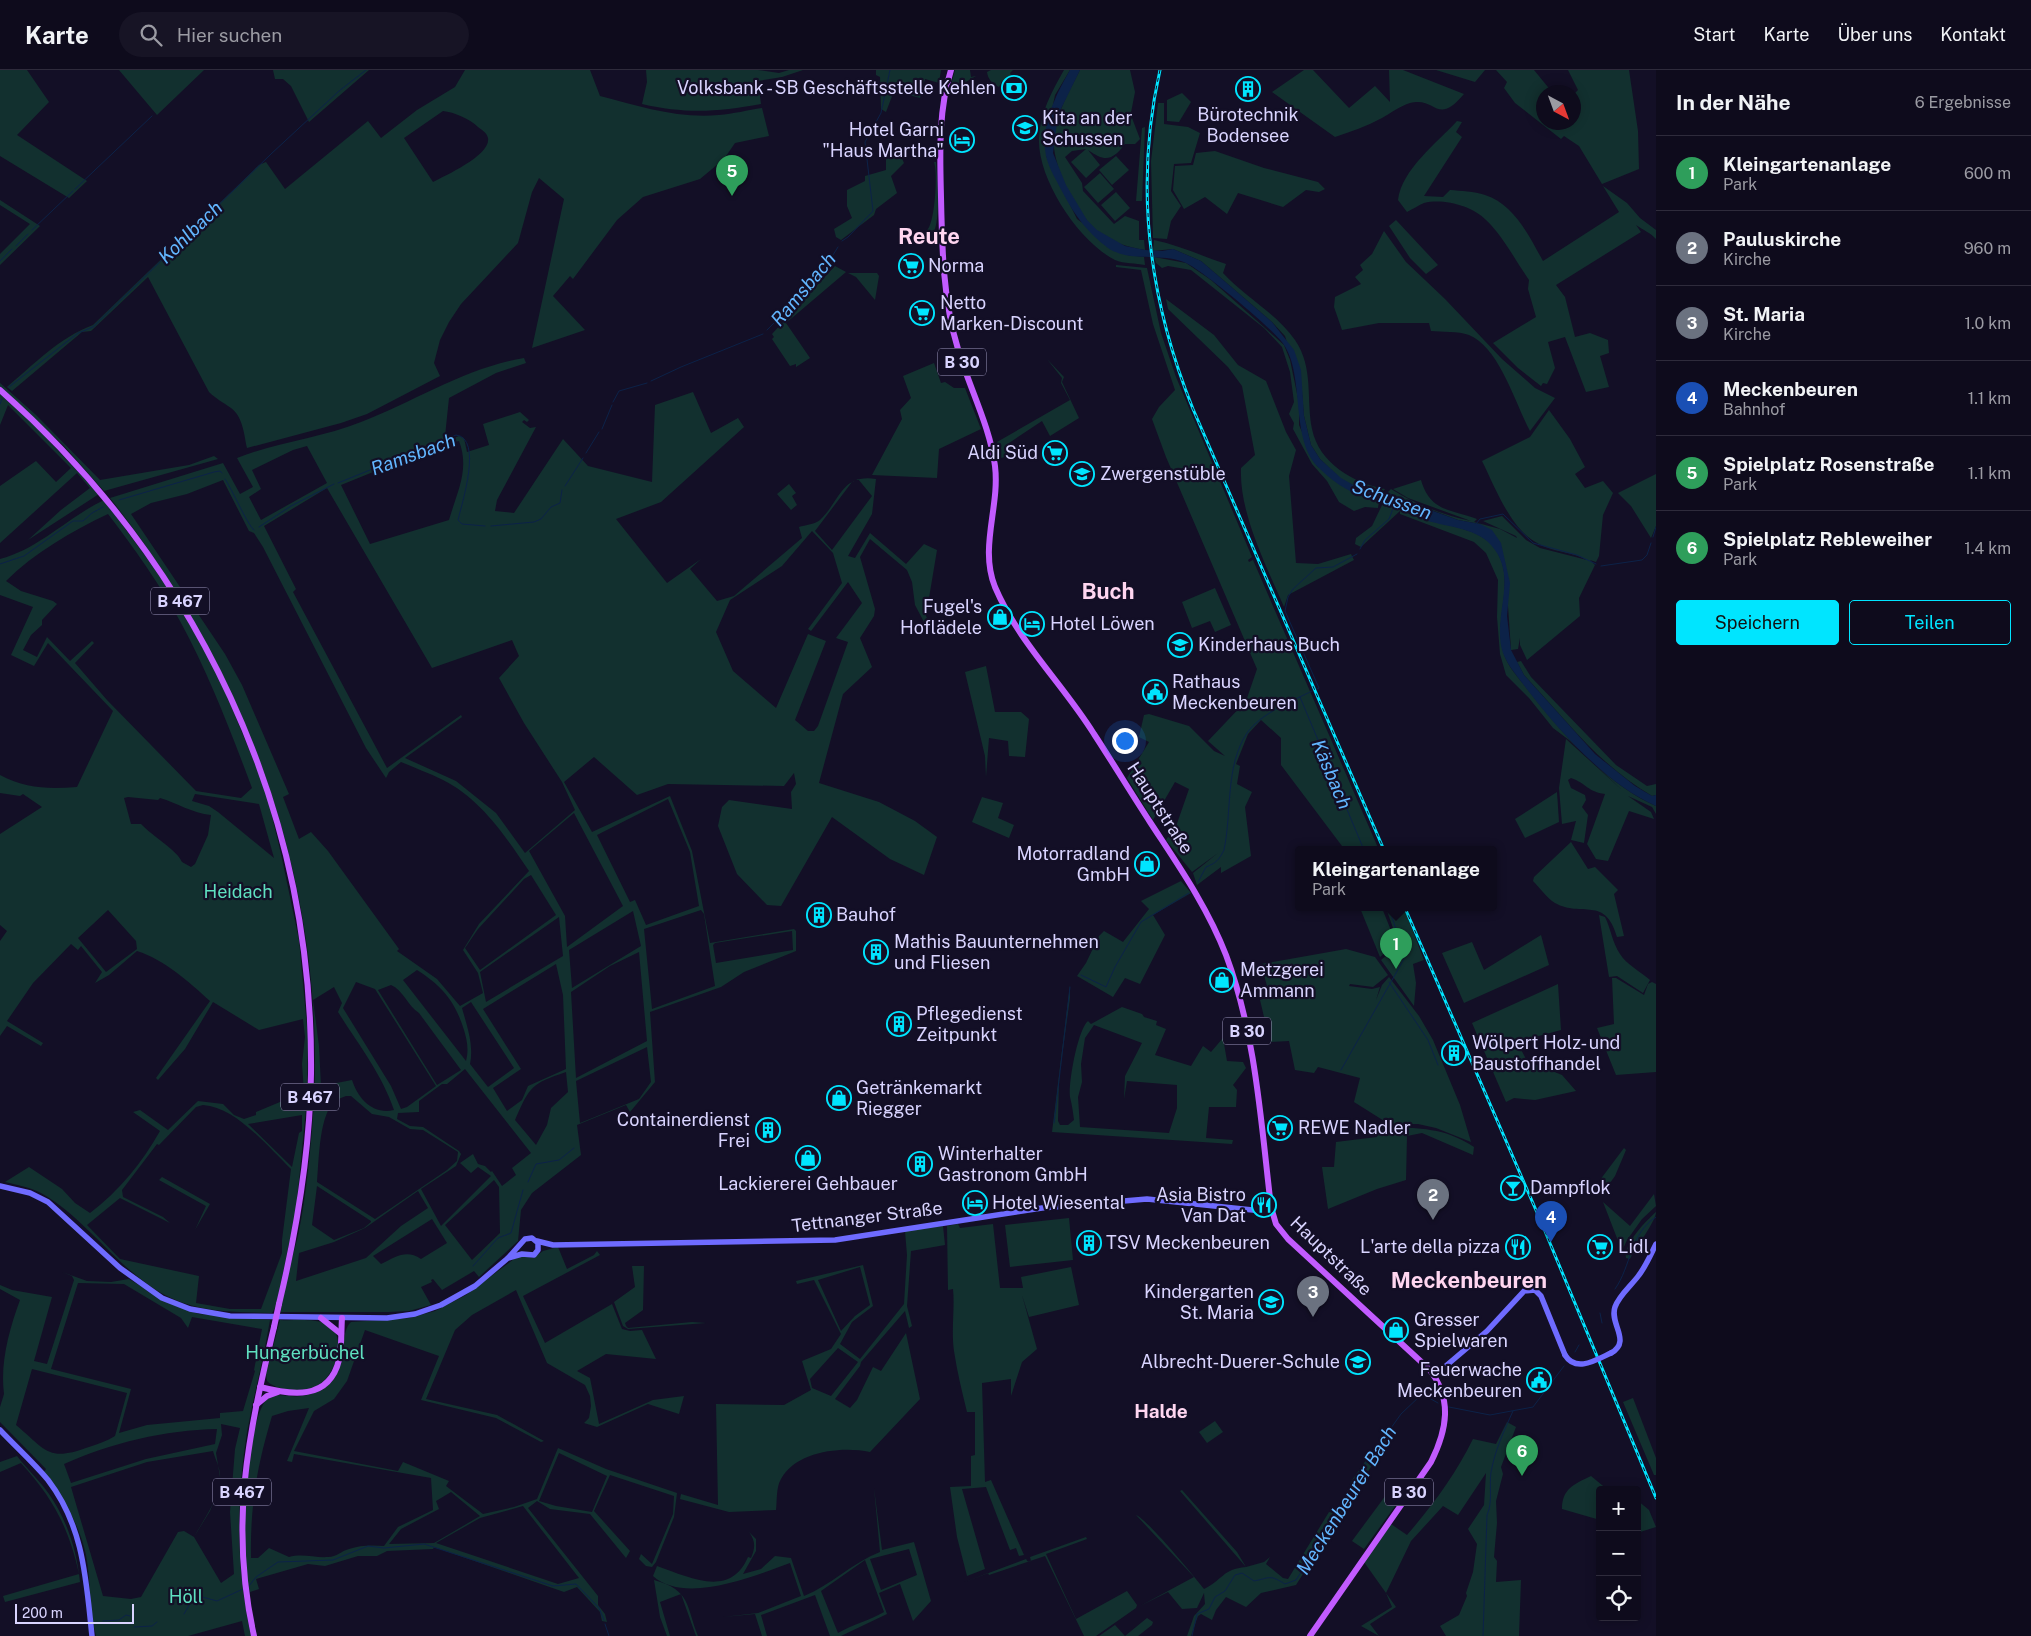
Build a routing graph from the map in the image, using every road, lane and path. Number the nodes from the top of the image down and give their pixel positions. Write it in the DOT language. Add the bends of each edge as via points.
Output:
graph roads {
  1 [pos="951,70"];
  2 [pos="0,390"];
  3 [pos="0,1186"];
  4 [pos="1272,1212"];
  5 [pos="537,1241"];
  6 [pos="1656,1244"];
  7 [pos="553,1245"];
  8 [pos="521,1246"];
  9 [pos="538,1250"];
  10 [pos="524,1254"];
  11 [pos="508,1258"];
  12 [pos="321,1318"];
  13 [pos="342,1318"];
  14 [pos="341,1334"];
  15 [pos="1434,1376"];
  16 [pos="260,1387"];
  17 [pos="278,1392"];
  18 [pos="256,1404"];
  19 [pos="0,1430"];
  20 [pos="92,1636"];
  21 [pos="254,1636"];
  22 [pos="1310,1636"];
  1 -- 4 [label="main road, Hauptstraße / B 30" via="940,143 943,255 948,307 957,346 995,467 988,547 992,578 1026,641 1093,732 1182,868 1210,917 1232,974 1246,1027"];
  2 -- 16 [label="main road, B 467, bridge" via="97,486 179,598 241,719 271,798 293,889 307,988 310,1093 300,1201"];
  3 -- 12 [label="main road" via="30,1193 48,1202 129,1275 176,1304 230,1316"];
  4 -- 7 [label="main road, Tettnanger Straße" via="1147,1199 1042,1208 823,1241"];
  4 -- 15 [label="main road, Hauptstraße / B 30" via="1276,1224 1288,1239"];
  5 -- 7 [label="main road, Tettnanger Straße"];
  5 -- 8 [label="main road" via="527,1238"];
  5 -- 9 [label="main road"];
  6 -- 15 [label="main road, bridge" via="1614,1309 1621,1337 1619,1346 1611,1353 1580,1365 1574,1364 1565,1355 1541,1296 1536,1290 1528,1289 1487,1332"];
  7 -- 9 [label="main road, Tettnanger Straße"];
  8 -- 10 [label="main road"];
  8 -- 11 [label="main road"];
  9 -- 10 [label="main road" via="532,1256"];
  10 -- 11 [label="main road"];
  11 -- 13 [label="main road" via="476,1286 431,1310 398,1317"];
  12 -- 13 [label="main road"];
  12 -- 14 [label="main road"];
  13 -- 14 [label="main road"];
  14 -- 17 [label="main road" via="337,1367 327,1382 306,1393"];
  15 -- 22 [label="main road, B 30" via="1440,1388 1445,1419 1440,1445"];
  16 -- 17 [label="main road"];
  16 -- 18 [label="main road, B 467"];
  17 -- 18 [label="main road"];
  18 -- 21 [label="main road, B 467" via="248,1440 242,1501 244,1581"];
  19 -- 20 [label="main road" via="47,1480 71,1519 84,1559"];
}
